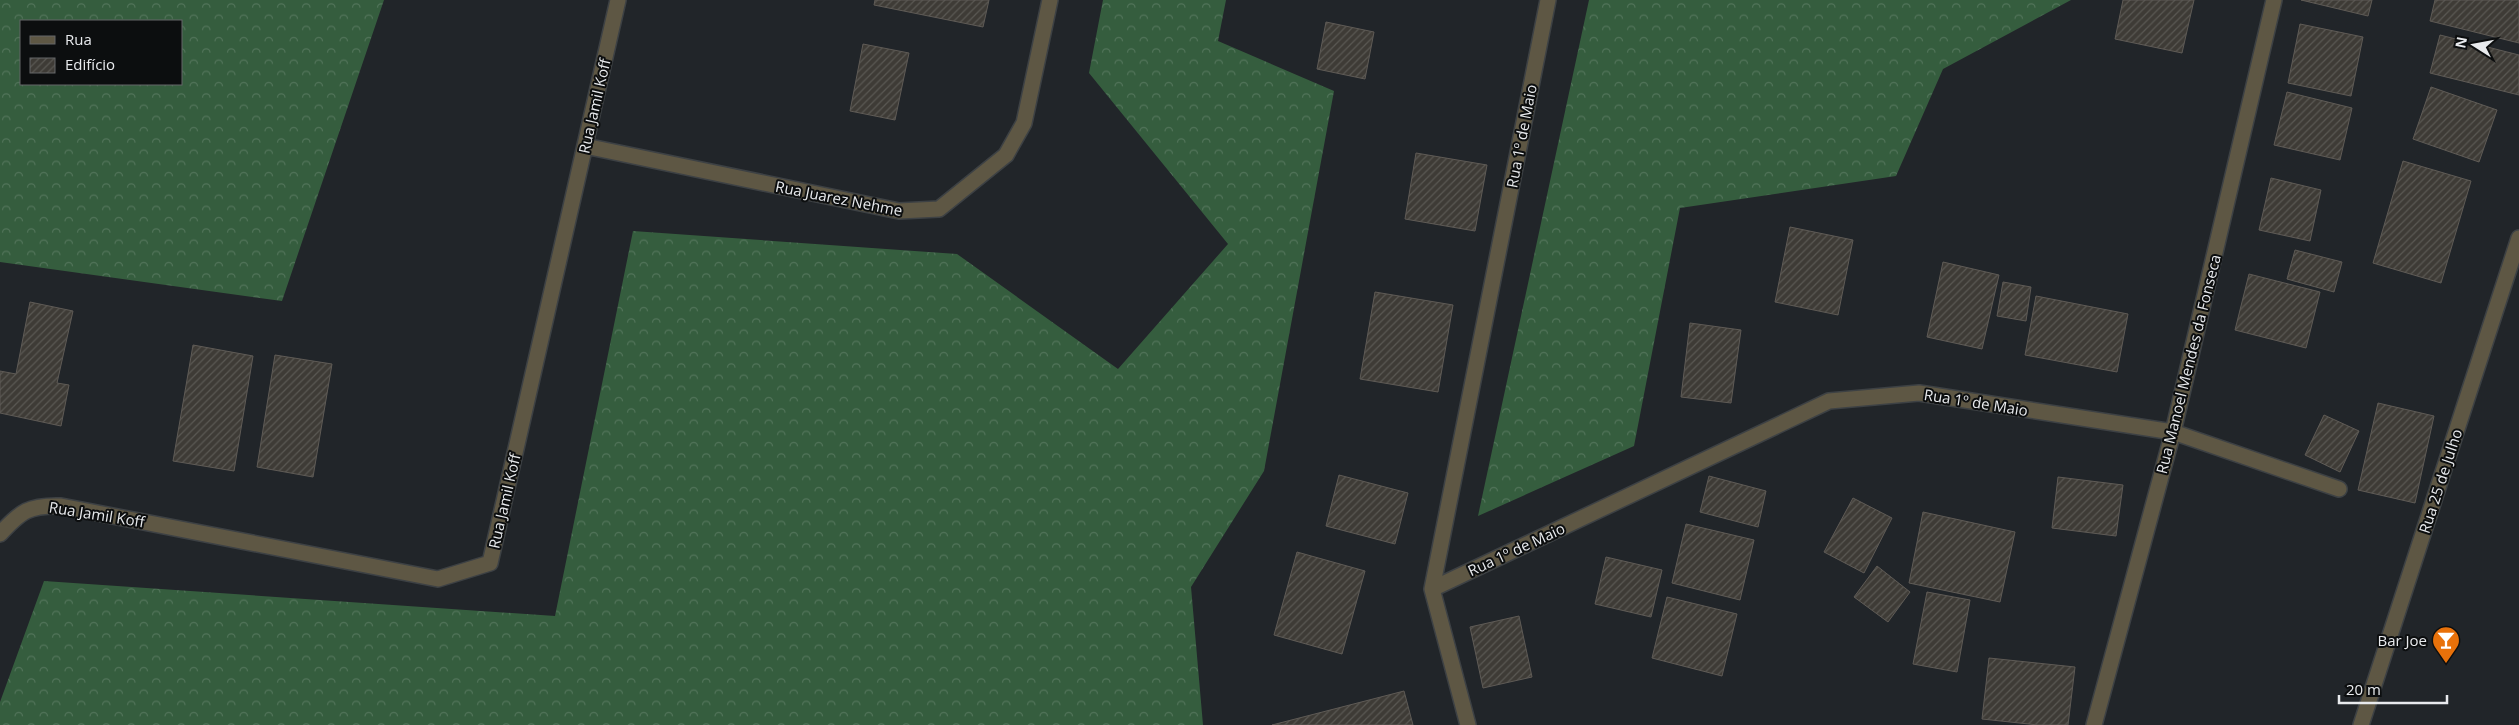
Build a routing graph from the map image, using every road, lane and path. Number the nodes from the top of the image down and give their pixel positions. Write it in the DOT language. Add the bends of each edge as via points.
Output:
graph roads {
  1 [pos="618,0"];
  2 [pos="1050,0"];
  3 [pos="1548,0"];
  4 [pos="2274,0"];
  5 [pos="585,146"];
  6 [pos="2519,238"];
  7 [pos="2173,432"];
  8 [pos="2339,489"];
  9 [pos="0,534"];
  10 [pos="1432,590"];
  11 [pos="1468,725"];
  12 [pos="2094,725"];
  13 [pos="2361,725"];
  1 -- 5 [label="street, Rua Jamil Koff"];
  2 -- 5 [label="street, Rua Juarez Nehme" via="1024,123 1006,156 939,209 899,212"];
  3 -- 10 [label="street, Rua 1º de Maio"];
  4 -- 7 [label="street, Rua Manoel Mendes da Fonseca"];
  5 -- 9 [label="street, Rua Jamil Koff" via="490,563 438,579 61,506 38,505 18,514"];
  6 -- 13 [label="street, Rua 25 de Julho"];
  7 -- 8 [label="street, Rua 1º de Maio"];
  7 -- 10 [label="street, Rua 1º de Maio" via="1919,393 1828,401"];
  7 -- 12 [label="street, Rua Manoel Mendes da Fonseca"];
  10 -- 11 [label="street"];
}
